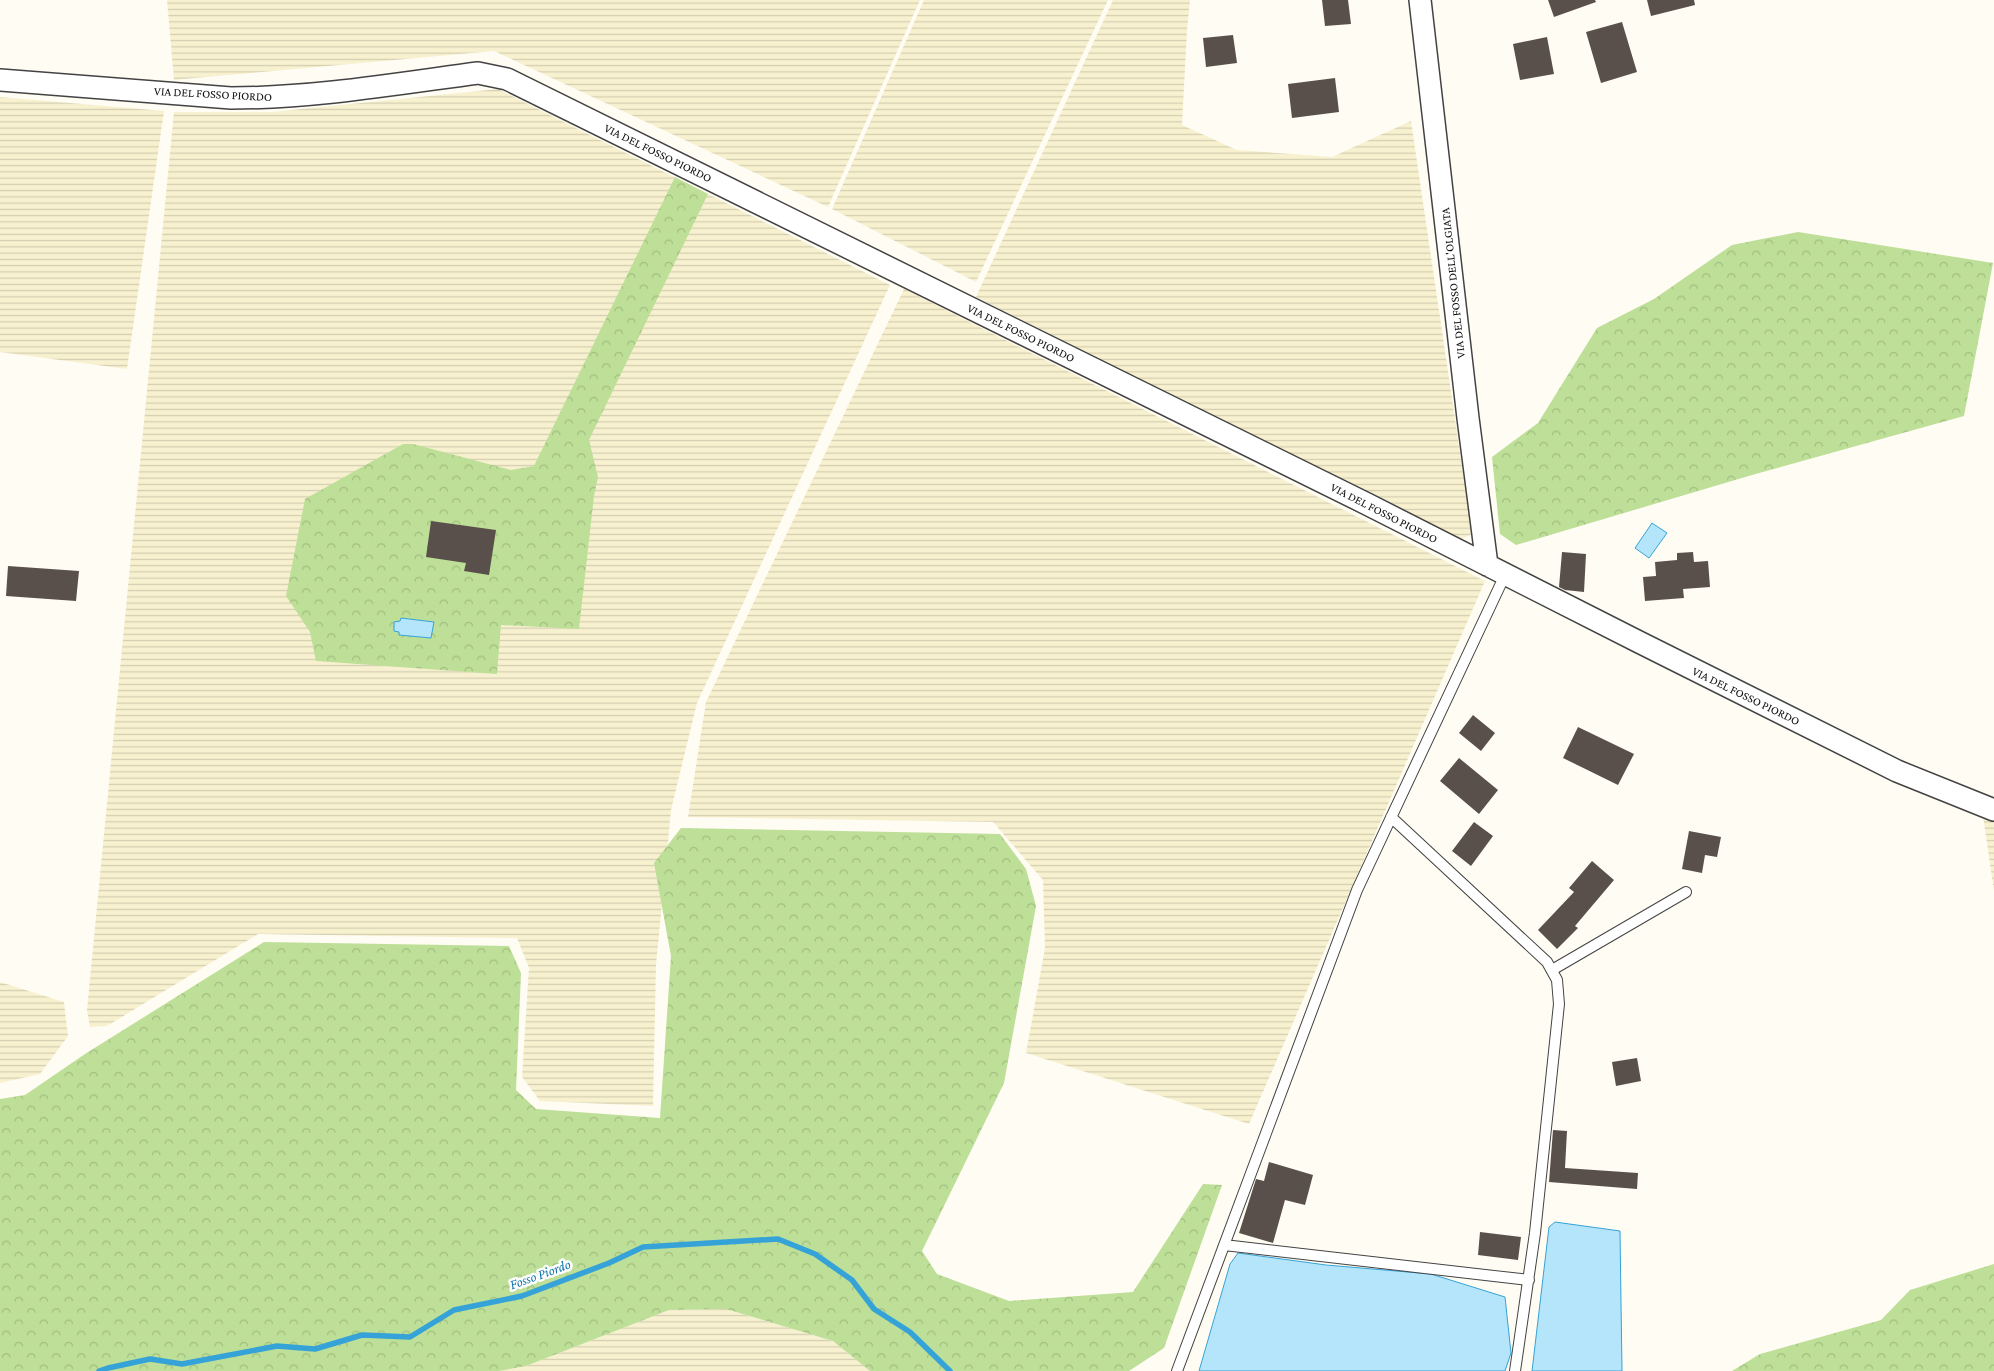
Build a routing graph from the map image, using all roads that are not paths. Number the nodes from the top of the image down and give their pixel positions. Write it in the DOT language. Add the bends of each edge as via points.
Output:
graph roads {
  1 [pos="1420,0"];
  2 [pos="0,80"];
  3 [pos="1496,570"];
  4 [pos="1994,810"];
  5 [pos="1391,817"];
  6 [pos="1686,892"];
  7 [pos="1552,970"];
  8 [pos="1224,1245"];
  9 [pos="1528,1280"];
  10 [pos="1177,1371"];
  11 [pos="1515,1371"];
  1 -- 3 [label="street, VIA DEL FOSSO DELL'OLGIATA" via="1468,418"];
  2 -- 3 [label="street, VIA DEL FOSSO PIORDO" via="258,98 301,96 478,73 502,77"];
  3 -- 4 [label="street, VIA DEL FOSSO PIORDO" via="1897,771"];
  3 -- 5 [label="lane"];
  5 -- 7 [label="lane"];
  5 -- 8 [label="lane" via="1358,890"];
  6 -- 7 [label="lane"];
  7 -- 9 [label="lane" via="1559,1004"];
  8 -- 9 [label="lane"];
  8 -- 10 [label="lane"];
  9 -- 11 [label="lane"];
}
